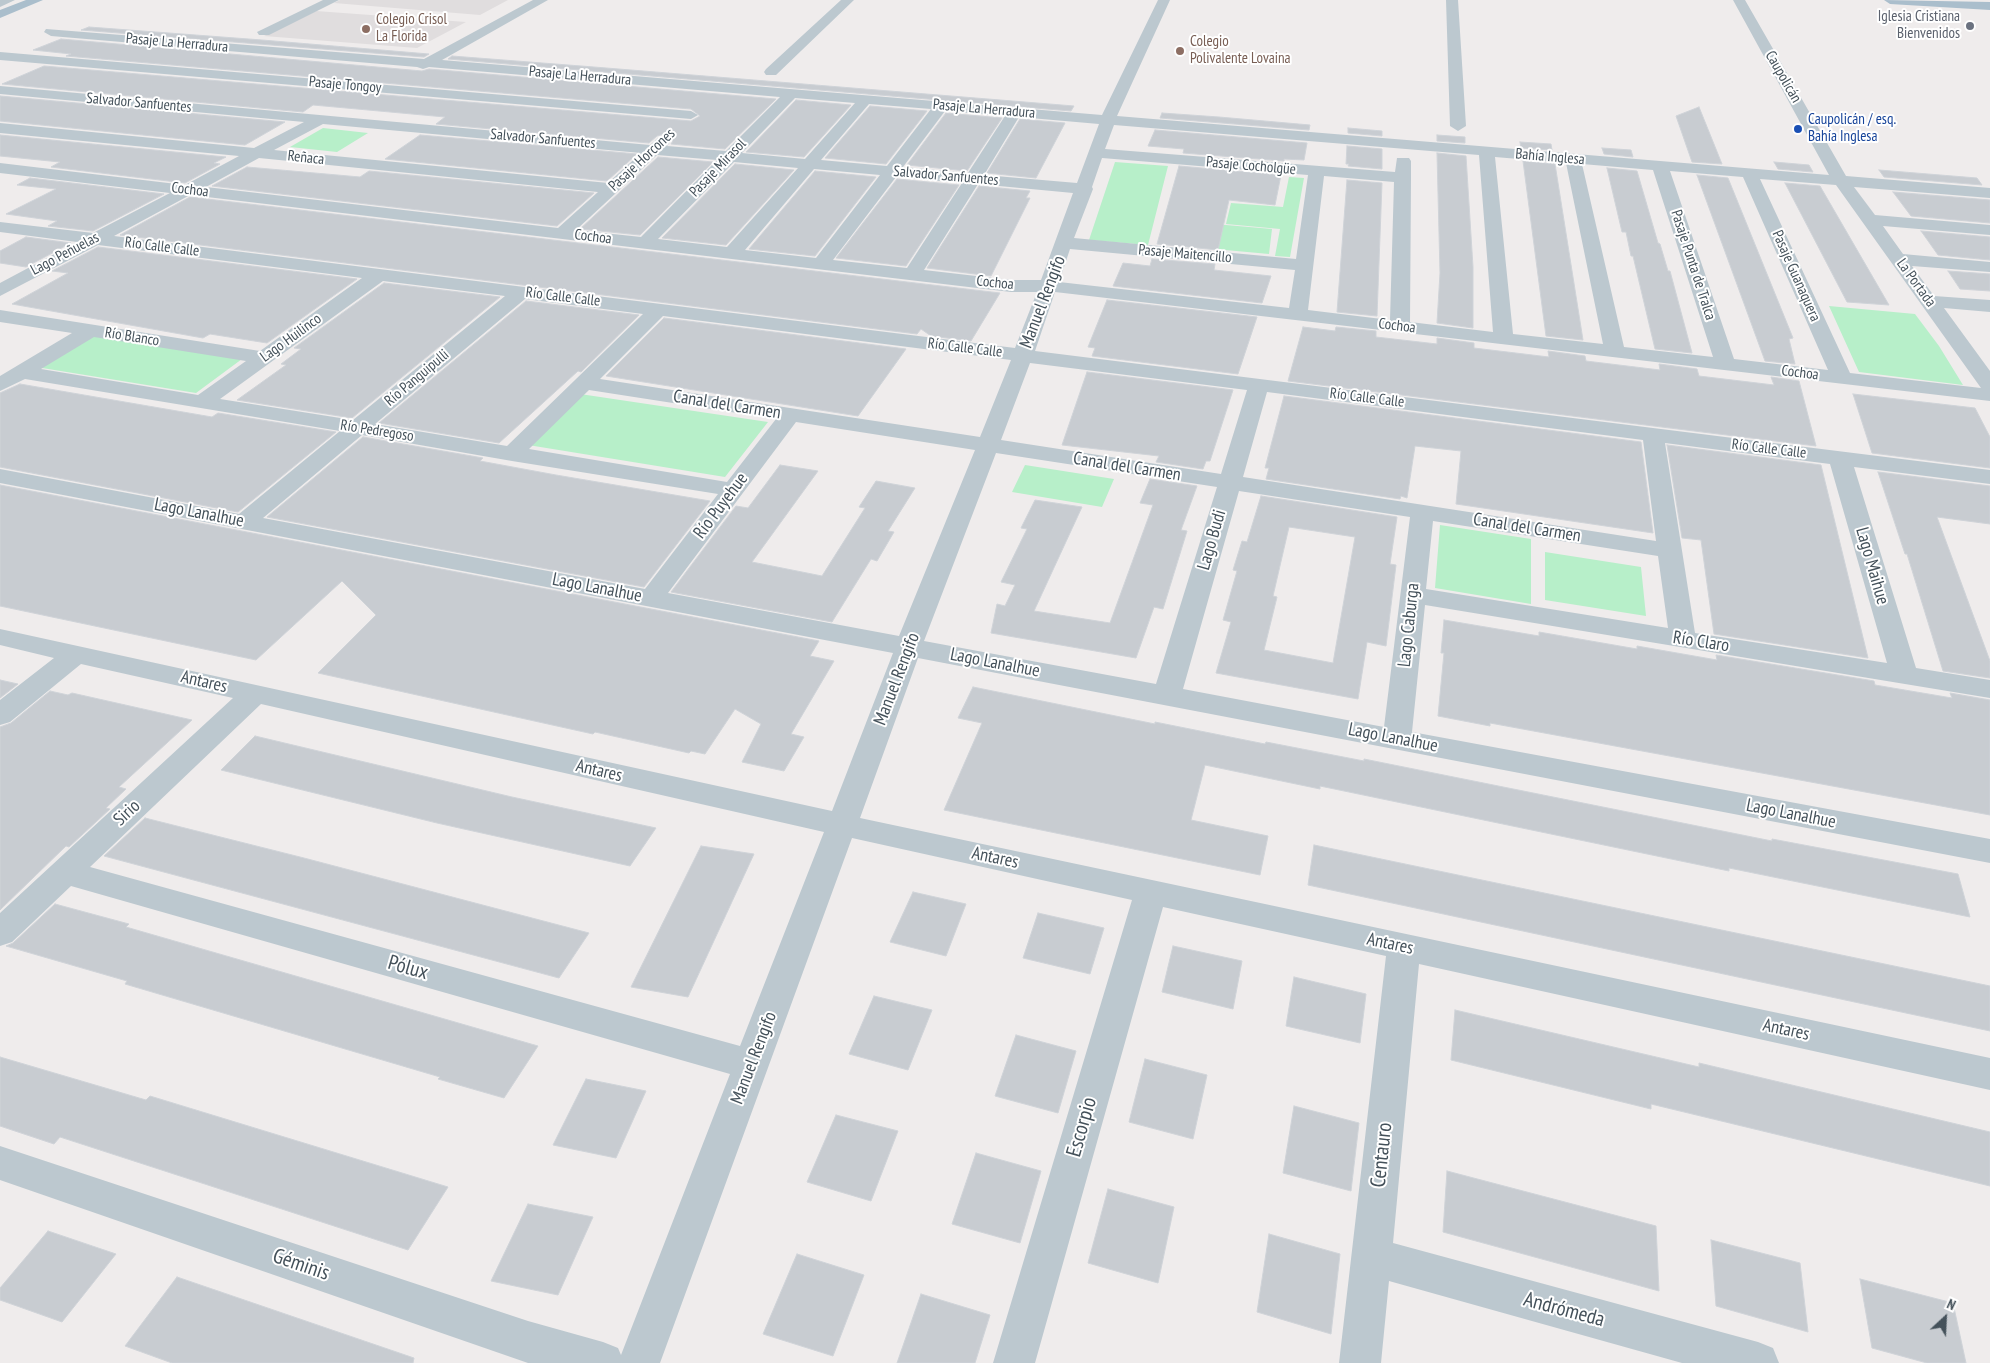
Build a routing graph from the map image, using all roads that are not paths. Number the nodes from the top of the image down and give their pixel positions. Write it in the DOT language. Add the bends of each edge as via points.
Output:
graph roads {
  1 [pos="9,0"];
  2 [pos="37,0"];
  3 [pos="333,0"];
  4 [pos="542,0"];
  5 [pos="848,0"];
  6 [pos="1164,0"];
  7 [pos="1452,0"];
  8 [pos="1739,0"];
  9 [pos="1890,0"];
  10 [pos="0,3"];
  11 [pos="1990,6"];
  12 [pos="0,14"];
  13 [pos="51,32"];
  14 [pos="264,32"];
  15 [pos="25,42"];
  16 [pos="0,54"];
  17 [pos="426,63"];
  18 [pos="771,72"];
  19 [pos="379,88"];
  20 [pos="721,88"];
  21 [pos="0,90"];
  22 [pos="792,93"];
  23 [pos="866,100"];
  24 [pos="941,106"];
  25 [pos="1015,112"];
  26 [pos="691,115"];
  27 [pos="320,119"];
  28 [pos="1110,121"];
  29 [pos="1458,126"];
  30 [pos="0,128"];
  31 [pos="1404,145"];
  32 [pos="654,150"];
  33 [pos="1487,152"];
  34 [pos="256,153"];
  35 [pos="1098,153"];
  36 [pos="730,156"];
  37 [pos="1572,159"];
  38 [pos="810,164"];
  39 [pos="1660,166"];
  40 [pos="0,168"];
  41 [pos="891,171"];
  42 [pos="1317,171"];
  43 [pos="1749,173"];
  44 [pos="973,178"];
  45 [pos="1403,178"];
  46 [pos="1841,181"];
  47 [pos="612,188"];
  48 [pos="1085,189"];
  49 [pos="187,190"];
  50 [pos="1990,193"];
  51 [pos="1870,220"];
  52 [pos="0,226"];
  53 [pos="1990,230"];
  54 [pos="563,233"];
  55 [pos="95,238"];
  56 [pos="645,243"];
  57 [pos="1065,243"];
  58 [pos="732,253"];
  59 [pos="1899,259"];
  60 [pos="821,264"];
  61 [pos="1304,265"];
  62 [pos="1990,268"];
  63 [pos="380,274"];
  64 [pos="913,274"];
  65 [pos="1049,286"];
  66 [pos="0,290"];
  67 [pos="521,292"];
  68 [pos="1928,301"];
  69 [pos="1990,306"];
  70 [pos="658,309"];
  71 [pos="1298,315"];
  72 [pos="0,316"];
  73 [pos="1400,327"];
  74 [pos="91,330"];
  75 [pos="1504,339"];
  76 [pos="1962,346"];
  77 [pos="1990,349"];
  78 [pos="1615,352"];
  79 [pos="1024,355"];
  80 [pos="264,358"];
  81 [pos="1726,365"];
  82 [pos="21,372"];
  83 [pos="1842,378"];
  84 [pos="583,383"];
  85 [pos="0,385"];
  86 [pos="1259,385"];
  87 [pos="1990,385"];
  88 [pos="1990,396"];
  89 [pos="202,402"];
  90 [pos="790,415"];
  91 [pos="357,428"];
  92 [pos="1653,434"];
  93 [pos="988,445"];
  94 [pos="512,454"];
  95 [pos="1840,458"];
  96 [pos="0,476"];
  97 [pos="1990,477"];
  98 [pos="1230,482"];
  99 [pos="733,490"];
  100 [pos="1422,512"];
  101 [pos="244,522"];
  102 [pos="1670,550"];
  103 [pos="1413,595"];
  104 [pos="651,598"];
  105 [pos="0,637"];
  106 [pos="1683,639"];
  107 [pos="909,646"];
  108 [pos="76,654"];
  109 [pos="1904,675"];
  110 [pos="1990,688"];
  111 [pos="255,694"];
  112 [pos="1166,695"];
  113 [pos="0,715"];
  114 [pos="1396,739"];
  115 [pos="842,825"];
  116 [pos="1990,852"];
  117 [pos="65,872"];
  118 [pos="1151,892"];
  119 [pos="0,933"];
  120 [pos="1404,947"];
  121 [pos="752,1065"];
  122 [pos="1990,1074"];
  123 [pos="0,1163"];
  124 [pos="1371,1257"];
  125 [pos="1734,1360"];
  126 [pos="603,1363"];
  127 [pos="639,1363"];
  128 [pos="1014,1363"];
  129 [pos="1360,1363"];
  1 -- 10 [label="street"];
  2 -- 12 [label="main road"];
  3 -- 14 [label="street"];
  4 -- 17 [label="street, Lago Peñuelas"];
  5 -- 18 [label="street"];
  6 -- 28 [label="street, Manuel Rengifo" via="1116,100"];
  7 -- 29 [label="street"];
  8 -- 46 [label="street, Caupolicán"];
  9 -- 11 [label="main road"];
  13 -- 17 [label="street, Pasaje La Herradura"];
  15 -- 16 [label="street"];
  16 -- 19 [label="street, Pasaje Tongoy"];
  17 -- 19 [label="street, Lago Peñuelas"];
  17 -- 20 [label="street, Pasaje La Herradura"];
  19 -- 26 [label="street, Pasaje Tongoy"];
  19 -- 27 [label="street, Lago Peñuelas"];
  20 -- 22 [label="street, Pasaje La Herradura"];
  20 -- 26 [label="street, Pasaje Horcones"];
  21 -- 27 [label="street, Salvador Sanfuentes"];
  22 -- 23 [label="street, Pasaje La Herradura"];
  22 -- 36 [label="street, Pasaje Mirasol"];
  23 -- 24 [label="street, Pasaje La Herradura"];
  23 -- 38 [label="street"];
  24 -- 25 [label="street, Pasaje La Herradura"];
  24 -- 41 [label="street"];
  25 -- 28 [label="street, Pasaje La Herradura"];
  25 -- 44 [label="street"];
  26 -- 32 [label="street, Pasaje Horcones"];
  27 -- 32 [label="street, Salvador Sanfuentes"];
  27 -- 34 [label="street, Lago Peñuelas"];
  28 -- 31 [label="street, Bahía Inglesa"];
  28 -- 35 [label="street, Manuel Rengifo"];
  30 -- 34 [label="street, Reñaca"];
  31 -- 33 [label="street, Bahía Inglesa"];
  31 -- 45 [label="street"];
  32 -- 36 [label="street, Salvador Sanfuentes"];
  32 -- 47 [label="street, Pasaje Horcones"];
  33 -- 37 [label="street, Bahía Inglesa"];
  33 -- 75 [label="street"];
  34 -- 47 [label="street, Reñaca"];
  34 -- 49 [label="street, Lago Peñuelas"];
  35 -- 42 [label="street, Pasaje Cocholgüe"];
  35 -- 48 [label="street, Manuel Rengifo"];
  36 -- 38 [label="street, Salvador Sanfuentes"];
  36 -- 56 [label="street, Pasaje Mirasol"];
  37 -- 39 [label="street, Bahía Inglesa"];
  37 -- 78 [label="street"];
  38 -- 41 [label="street, Salvador Sanfuentes"];
  38 -- 58 [label="street"];
  39 -- 43 [label="street, Bahía Inglesa"];
  39 -- 81 [label="street, Pasaje Punta de Tralca"];
  40 -- 49 [label="street, Cochoa"];
  41 -- 44 [label="street, Salvador Sanfuentes"];
  41 -- 60 [label="street"];
  42 -- 45 [label="street, Pasaje Cocholgüe"];
  42 -- 61 [label="street"];
  43 -- 46 [label="street, Bahía Inglesa"];
  43 -- 83 [label="street, Pasaje Guanaquera"];
  44 -- 48 [label="street, Salvador Sanfuentes"];
  44 -- 64 [label="street"];
  45 -- 73 [label="street"];
  46 -- 50 [label="street, Bahía Inglesa"];
  46 -- 51 [label="street, La Portada"];
  47 -- 54 [label="street, Pasaje Horcones"];
  48 -- 57 [label="street, Manuel Rengifo"];
  49 -- 54 [label="street, Cochoa"];
  49 -- 55 [label="street, Lago Peñuelas"];
  51 -- 53 [label="street"];
  51 -- 59 [label="street, La Portada"];
  52 -- 55 [label="street, Río Calle Calle"];
  54 -- 56 [label="street, Cochoa"];
  55 -- 63 [label="street, Río Calle Calle"];
  55 -- 66 [label="street, Lago Peñuelas"];
  56 -- 58 [label="street, Cochoa"];
  57 -- 61 [label="street, Pasaje Maitencillo"];
  57 -- 65 [label="street, Manuel Rengifo"];
  58 -- 60 [label="street, Cochoa"];
  59 -- 62 [label="street"];
  59 -- 68 [label="street, La Portada"];
  60 -- 64 [label="street, Cochoa"];
  61 -- 71 [label="street"];
  63 -- 67 [label="street, Río Calle Calle"];
  63 -- 80 [label="street, Lago Huilinco"];
  64 -- 65 [label="street, Cochoa" via="1011,286"];
  65 -- 71 [label="street, Cochoa"];
  65 -- 79 [label="street, Manuel Rengifo"];
  67 -- 70 [label="street, Río Calle Calle"];
  67 -- 91 [label="street, Río Panguipulli"];
  68 -- 69 [label="street"];
  68 -- 76 [label="street, La Portada"];
  70 -- 79 [label="street, Río Calle Calle"];
  70 -- 84 [label="street"];
  71 -- 73 [label="street, Cochoa"];
  72 -- 74 [label="street, Río Blanco"];
  73 -- 75 [label="street, Cochoa"];
  74 -- 80 [label="street, Río Blanco"];
  74 -- 82 [label="street"];
  75 -- 78 [label="street, Cochoa"];
  76 -- 77 [label="street"];
  76 -- 87 [label="street, La Portada"];
  78 -- 81 [label="street, Cochoa"];
  79 -- 86 [label="street, Río Calle Calle"];
  79 -- 93 [label="street, Manuel Rengifo"];
  80 -- 89 [label="street, Lago Huilinco"];
  81 -- 83 [label="street, Cochoa"];
  82 -- 85 [label="street"];
  82 -- 89 [label="street, Río Pedregoso"];
  83 -- 88 [label="street, Cochoa"];
  84 -- 90 [label="street, Canal del Carmen"];
  84 -- 94 [label="street"];
  86 -- 92 [label="street, Río Calle Calle"];
  86 -- 98 [label="street, Lago Budi"];
  89 -- 91 [label="street, Río Pedregoso"];
  90 -- 93 [label="street, Canal del Carmen"];
  90 -- 99 [label="street, Río Puyehue"];
  91 -- 94 [label="street, Río Pedregoso"];
  91 -- 101 [label="street, Río Panguipulli"];
  92 -- 95 [label="street, Río Calle Calle"];
  92 -- 102 [label="street"];
  93 -- 98 [label="street, Canal del Carmen"];
  93 -- 107 [label="street, Manuel Rengifo"];
  94 -- 99 [label="street, Río Pedregoso"];
  95 -- 97 [label="street, Río Calle Calle"];
  95 -- 109 [label="street, Lago Maihue"];
  96 -- 101 [label="street, Lago Lanalhue"];
  98 -- 100 [label="street, Canal del Carmen"];
  98 -- 112 [label="street, Lago Budi"];
  99 -- 104 [label="street, Río Puyehue"];
  100 -- 102 [label="street, Canal del Carmen"];
  100 -- 103 [label="street, Lago Caburga"];
  101 -- 104 [label="street, Lago Lanalhue"];
  102 -- 106 [label="street"];
  103 -- 106 [label="street, Río Claro"];
  103 -- 114 [label="street, Lago Caburga"];
  104 -- 107 [label="street, Lago Lanalhue"];
  105 -- 108 [label="street, Antares"];
  106 -- 109 [label="street, Río Claro"];
  107 -- 112 [label="street, Lago Lanalhue"];
  107 -- 115 [label="street, Manuel Rengifo"];
  108 -- 111 [label="street, Antares"];
  108 -- 113 [label="street"];
  109 -- 110 [label="street, Río Claro"];
  111 -- 115 [label="street, Antares"];
  111 -- 117 [label="street, Sirio"];
  112 -- 114 [label="street, Lago Lanalhue"];
  114 -- 116 [label="street, Lago Lanalhue"];
  115 -- 118 [label="street, Antares"];
  115 -- 121 [label="street, Manuel Rengifo"];
  117 -- 119 [label="street, Sirio"];
  117 -- 121 [label="street, Pólux"];
  118 -- 120 [label="street, Antares"];
  118 -- 128 [label="street, Escorpio"];
  120 -- 122 [label="street, Antares"];
  120 -- 124 [label="street, Centauro"];
  121 -- 127 [label="street, Manuel Rengifo"];
  123 -- 126 [label="street, Géminis" via="528,1342"];
  124 -- 125 [label="street, Andrómeda"];
  124 -- 129 [label="street, Centauro"];
}
